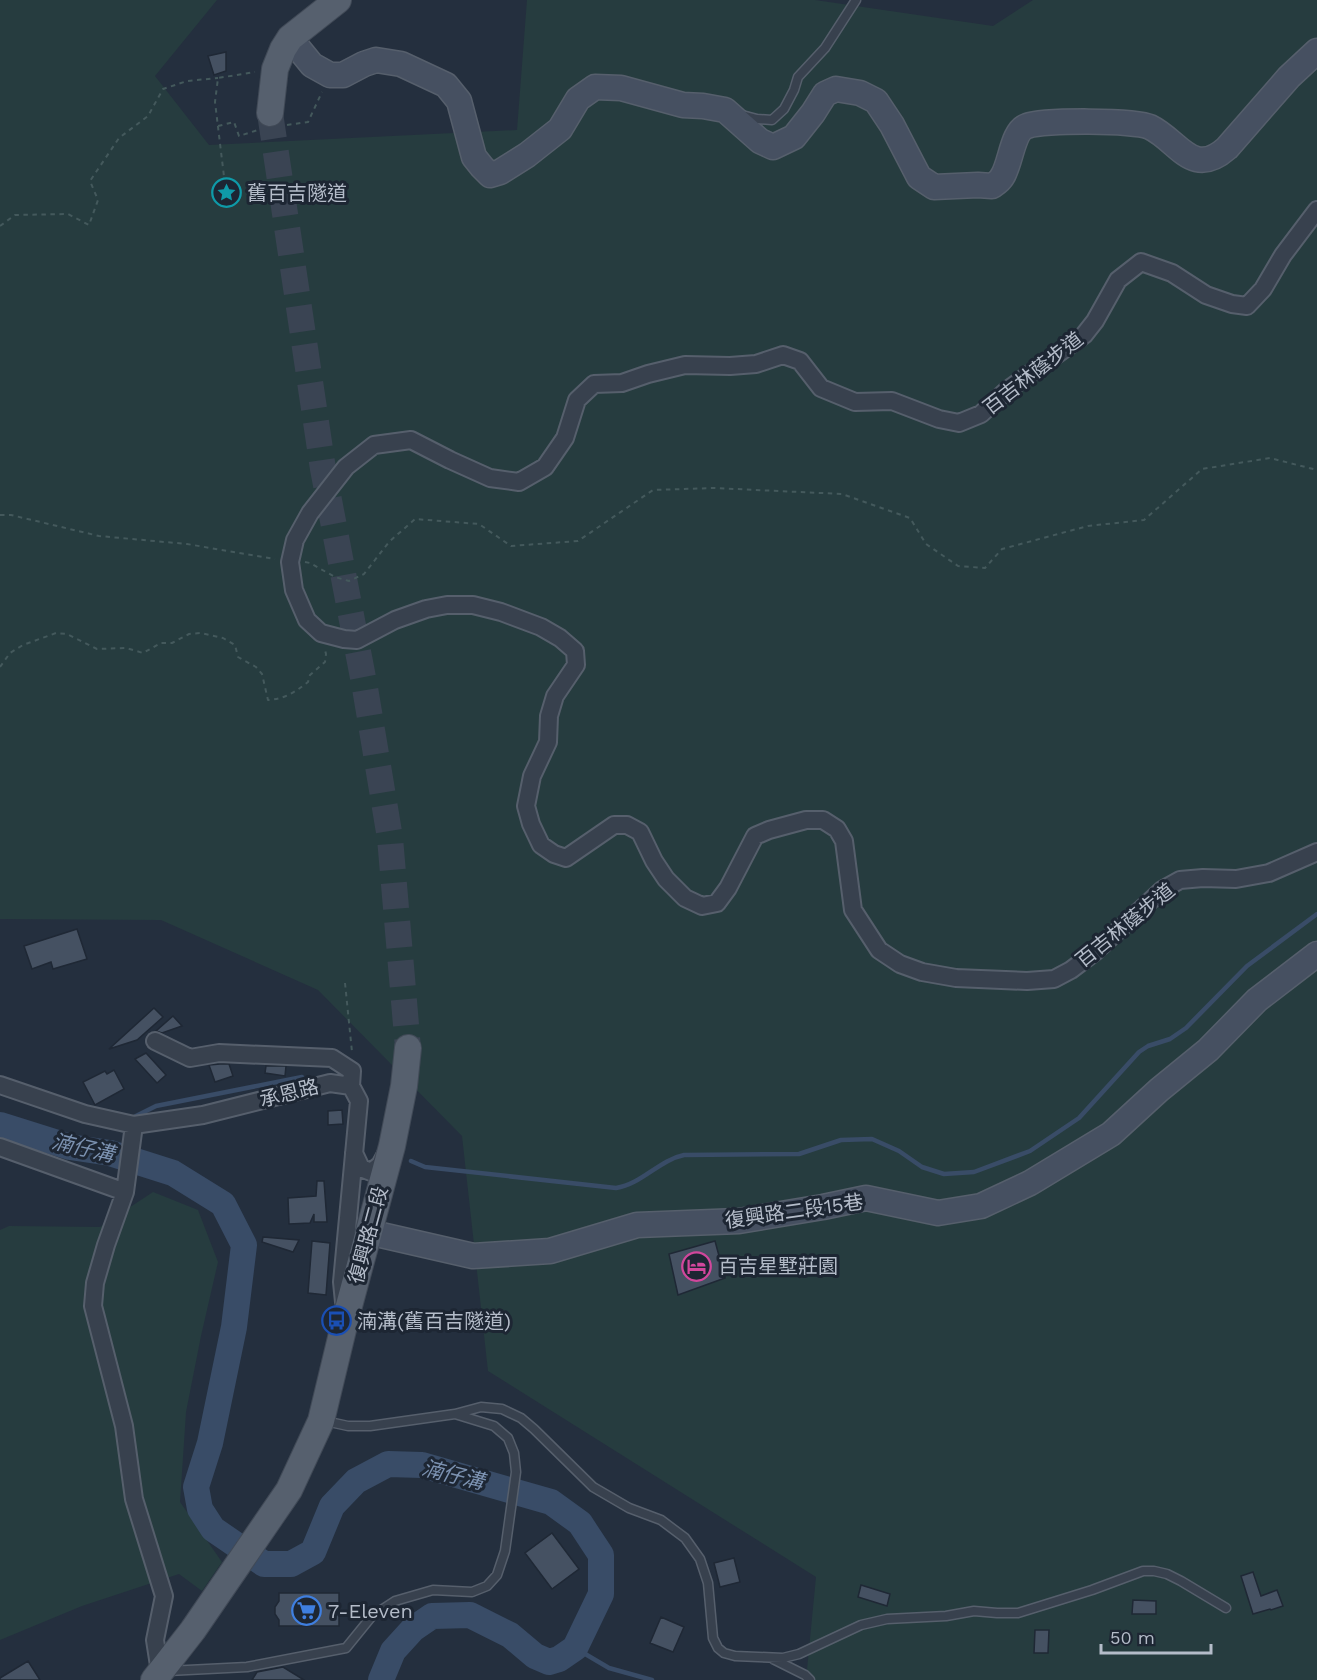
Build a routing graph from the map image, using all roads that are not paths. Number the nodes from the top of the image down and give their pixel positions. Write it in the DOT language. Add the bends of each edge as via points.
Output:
graph roads {
  1 [pos="338,0"];
  2 [pos="856,0"];
  3 [pos="290,38"];
  4 [pos="1317,51"];
  5 [pos="725,110"];
  6 [pos="270,113"];
  7 [pos="1317,210"];
  8 [pos="1317,852"];
  9 [pos="1317,954"];
  10 [pos="155,1041"];
  11 [pos="408,1048"];
  12 [pos="351,1078"];
  13 [pos="0,1085"];
  14 [pos="134,1125"];
  15 [pos="392,1146"];
  16 [pos="0,1147"];
  17 [pos="354,1153"];
  18 [pos="125,1192"];
  19 [pos="358,1229"];
  20 [pos="455,1414"];
  21 [pos="321,1421"];
  22 [pos="1226,1608"];
  23 [pos="770,1658"];
  24 [pos="157,1676"];
  25 [pos="810,1680"];
  1 -- 3 [label="main road"];
  2 -- 5 [label="lane" via="825,48 798,77 784,109 772,120"];
  3 -- 5 [label="street" via="312,65 330,75 343,75 376,60 401,64 446,85 459,100 474,157 490,175 527,155 560,129 578,99 595,87 621,88 683,105"];
  3 -- 6 [label="main road" via="275,69"];
  4 -- 5 [label="street" via="1218,156 1201,161 1188,157 1149,126 1119,121 1042,123 1025,126 1015,138 1002,179 992,186 934,187 919,177 876,100 860,93 836,89 825,94 794,137 773,147 760,141"];
  7 -- 8 [label="street, 百吉林蔭步道" via="1247,306 1206,295 1172,273 1141,262 1118,280 1084,335 1006,391 981,414 959,423 892,401 855,402 821,387 800,361 783,355 756,364 685,365 622,383 594,384 578,400 565,438 545,467 519,482 490,478 411,440 374,445 346,467 310,513 295,540 290,562 294,590 307,620 321,633 357,640 426,609 473,605 541,627 575,651 576,665 555,696 548,742 532,776 526,806 541,845 554,854 566,858 614,825 627,825 640,832 666,879 685,898 702,906 717,903 755,836 806,820 823,820 837,829 844,841 853,910 879,950 922,972 956,978 1054,979 1096,951 1162,890 1180,880 1236,879 1269,873"];
  9 -- 19 [label="street, 復興路二段15巷" via="1257,1000 1208,1050 1111,1134 1030,1183 981,1206 938,1213 866,1198 739,1221 637,1225 550,1251 473,1256"];
  10 -- 12 [label="street" via="190,1058 219,1053 332,1058"];
  11 -- 15 [label="main road, 復興路二段"];
  12 -- 14 [label="street, 承恩路" via="203,1115"];
  12 -- 17 [label="street" via="359,1101"];
  13 -- 14 [label="street, 承恩路" via="85,1114"];
  14 -- 18 [label="street"];
  15 -- 17 [label="street" via="371,1172 361,1168"];
  15 -- 19 [label="main road, 復興路二段"];
  16 -- 18 [label="street"];
  17 -- 19 [label="street"];
  18 -- 24 [label="street" via="95,1284 93,1306 124,1426 134,1499 164,1596 155,1640"];
  19 -- 21 [label="main road, 復興路二段" via="346,1317"];
  20 -- 21 [label="lane" via="370,1426"];
  20 -- 23 [label="lane" via="481,1407 502,1409 521,1418 593,1487 629,1508 661,1520 685,1538 700,1559 708,1583 711,1629 717,1648 735,1656"];
  20 -- 24 [label="lane" via="494,1426 508,1438 514,1453 516,1472 505,1551 497,1575 487,1586 472,1592 433,1590 395,1601 372,1617 346,1648 247,1666"];
  21 -- 24 [label="main road, 復興路二段" via="289,1490"];
  22 -- 23 [label="lane" via="1167,1574 1143,1571 1018,1613 974,1611 887,1619 861,1625 799,1654"];
  23 -- 25 [label="lane"];
}
